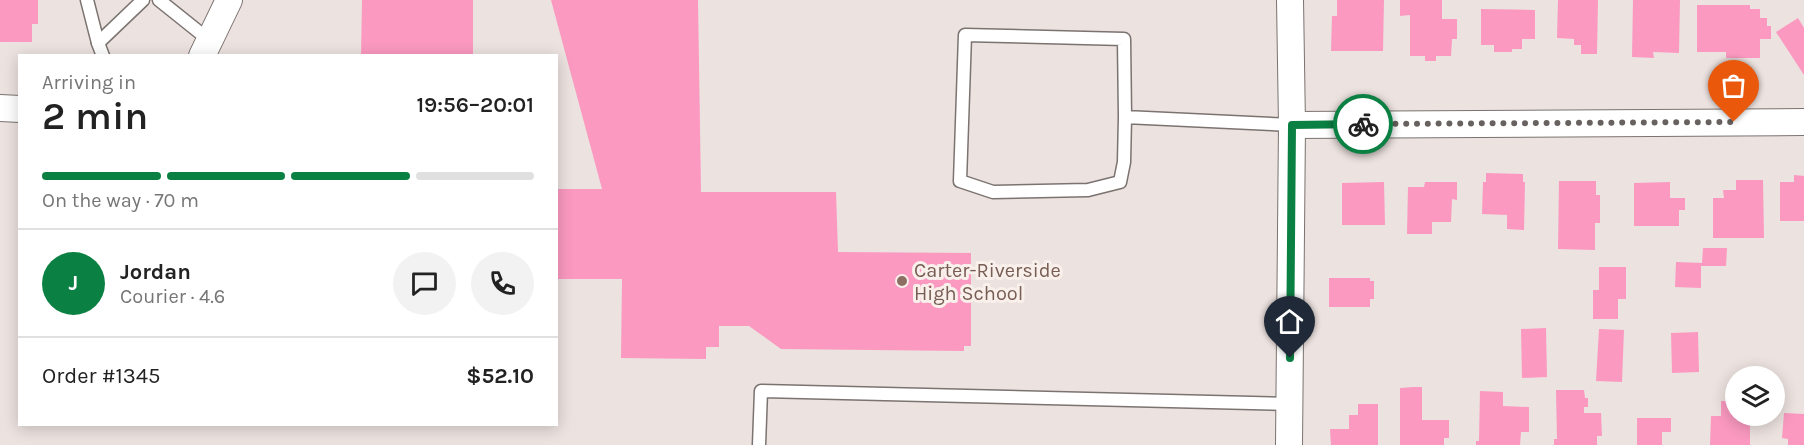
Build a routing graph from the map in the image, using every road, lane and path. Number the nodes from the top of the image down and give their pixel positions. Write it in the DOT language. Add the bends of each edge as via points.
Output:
graph roads {
  1 [pos="87,0"];
  2 [pos="143,0"];
  3 [pos="159,0"];
  4 [pos="229,0"];
  5 [pos="1290,0"];
  6 [pos="206,48"];
  7 [pos="101,50"];
  8 [pos="0,108"];
  9 [pos="18,109"];
  10 [pos="1125,117"];
  11 [pos="1804,122"];
  12 [pos="1292,125"];
  13 [pos="1290,404"];
  14 [pos="759,445"];
  15 [pos="1289,445"];
  1 -- 7 [label="lane"];
  2 -- 7 [label="lane"];
  3 -- 6 [label="lane"];
  4 -- 6 [label="street"];
  5 -- 12 [label="street"];
  8 -- 9 [label="street"];
  10 -- 10 [label="lane" via="1124,39 965,35 960,181 993,192 1088,190 1120,182"];
  10 -- 12 [label="lane"];
  11 -- 12 [label="street"];
  12 -- 13 [label="street"];
  13 -- 14 [label="lane" via="761,391"];
  13 -- 15 [label="street"];
}
